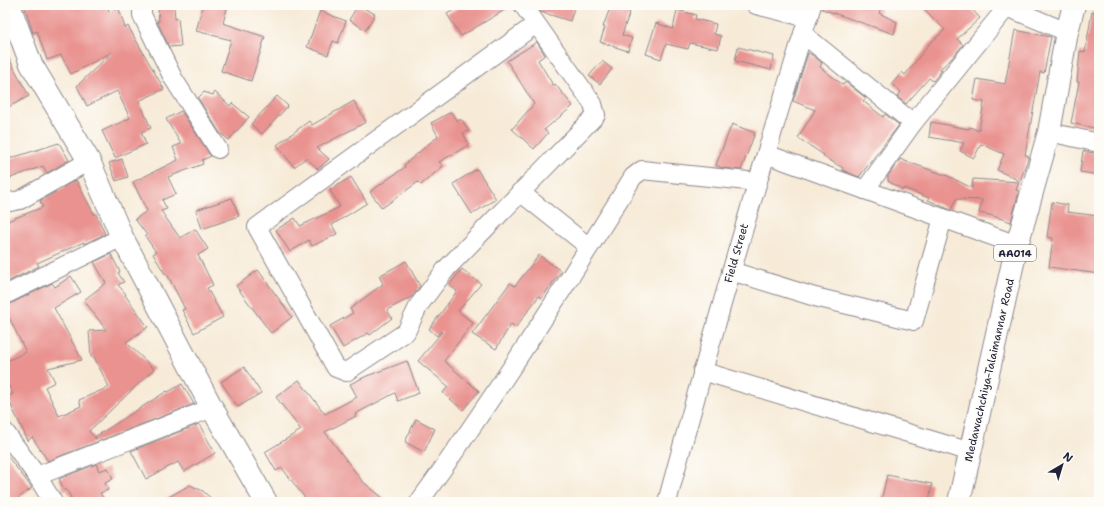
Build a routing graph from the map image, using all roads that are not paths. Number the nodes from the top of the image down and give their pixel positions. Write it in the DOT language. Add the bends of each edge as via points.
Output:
graph roads {
  1 [pos="9,5"];
  2 [pos="142,5"];
  3 [pos="523,5"];
  4 [pos="756,5"];
  5 [pos="1074,5"];
  6 [pos="1004,6"];
  7 [pos="808,19"];
  8 [pos="536,24"];
  9 [pos="1067,32"];
  10 [pos="913,124"];
  11 [pos="1049,132"];
  12 [pos="1099,143"];
  13 [pos="218,149"];
  14 [pos="766,154"];
  15 [pos="89,161"];
  16 [pos="757,182"];
  17 [pos="865,190"];
  18 [pos="520,192"];
  19 [pos="5,203"];
  20 [pos="944,218"];
  21 [pos="122,237"];
  22 [pos="1017,245"];
  23 [pos="589,247"];
  24 [pos="731,271"];
  25 [pos="5,295"];
  26 [pos="702,371"];
  27 [pos="212,408"];
  28 [pos="5,432"];
  29 [pos="971,452"];
  30 [pos="37,476"];
  31 [pos="54,502"];
  32 [pos="266,502"];
  33 [pos="419,502"];
  34 [pos="667,502"];
  35 [pos="959,502"];
  1 -- 15 [label="main road" via="31,64"];
  2 -- 13 [label="street" via="142,14 173,78"];
  3 -- 8 [label="street"];
  4 -- 7 [label="street"];
  5 -- 9 [label="main road, Medawachchiya-Talaimannar Road / AA014"];
  6 -- 9 [label="street"];
  6 -- 10 [label="street"];
  7 -- 10 [label="street"];
  7 -- 14 [label="street, Field Street"];
  8 -- 18 [label="street" via="593,104 596,115"];
  8 -- 18 [label="street" via="257,228 336,368 346,372 406,332 419,304 446,269"];
  9 -- 11 [label="main road, Medawachchiya-Talaimannar Road / AA014"];
  10 -- 17 [label="street"];
  11 -- 12 [label="street"];
  11 -- 22 [label="main road, Medawachchiya-Talaimannar Road / AA014"];
  14 -- 16 [label="street, Field Street"];
  14 -- 17 [label="street"];
  15 -- 19 [label="street" via="20,200"];
  15 -- 21 [label="main road"];
  16 -- 23 [label="street" via="642,170 632,177"];
  16 -- 24 [label="street, Field Street"];
  17 -- 20 [label="street"];
  18 -- 23 [label="street"];
  20 -- 22 [label="street"];
  20 -- 24 [label="street" via="914,321 815,297"];
  21 -- 25 [label="street"];
  21 -- 27 [label="main road"];
  22 -- 29 [label="main road, Medawachchiya-Talaimannar Road / AA014"];
  23 -- 33 [label="street" via="465,439"];
  24 -- 26 [label="street, Field Street"];
  26 -- 29 [label="street"];
  26 -- 34 [label="street, Field Street"];
  27 -- 30 [label="street"];
  27 -- 32 [label="main road"];
  28 -- 30 [label="street"];
  29 -- 35 [label="main road, Medawachchiya-Talaimannar Road / AA014"];
  30 -- 31 [label="street"];
}
